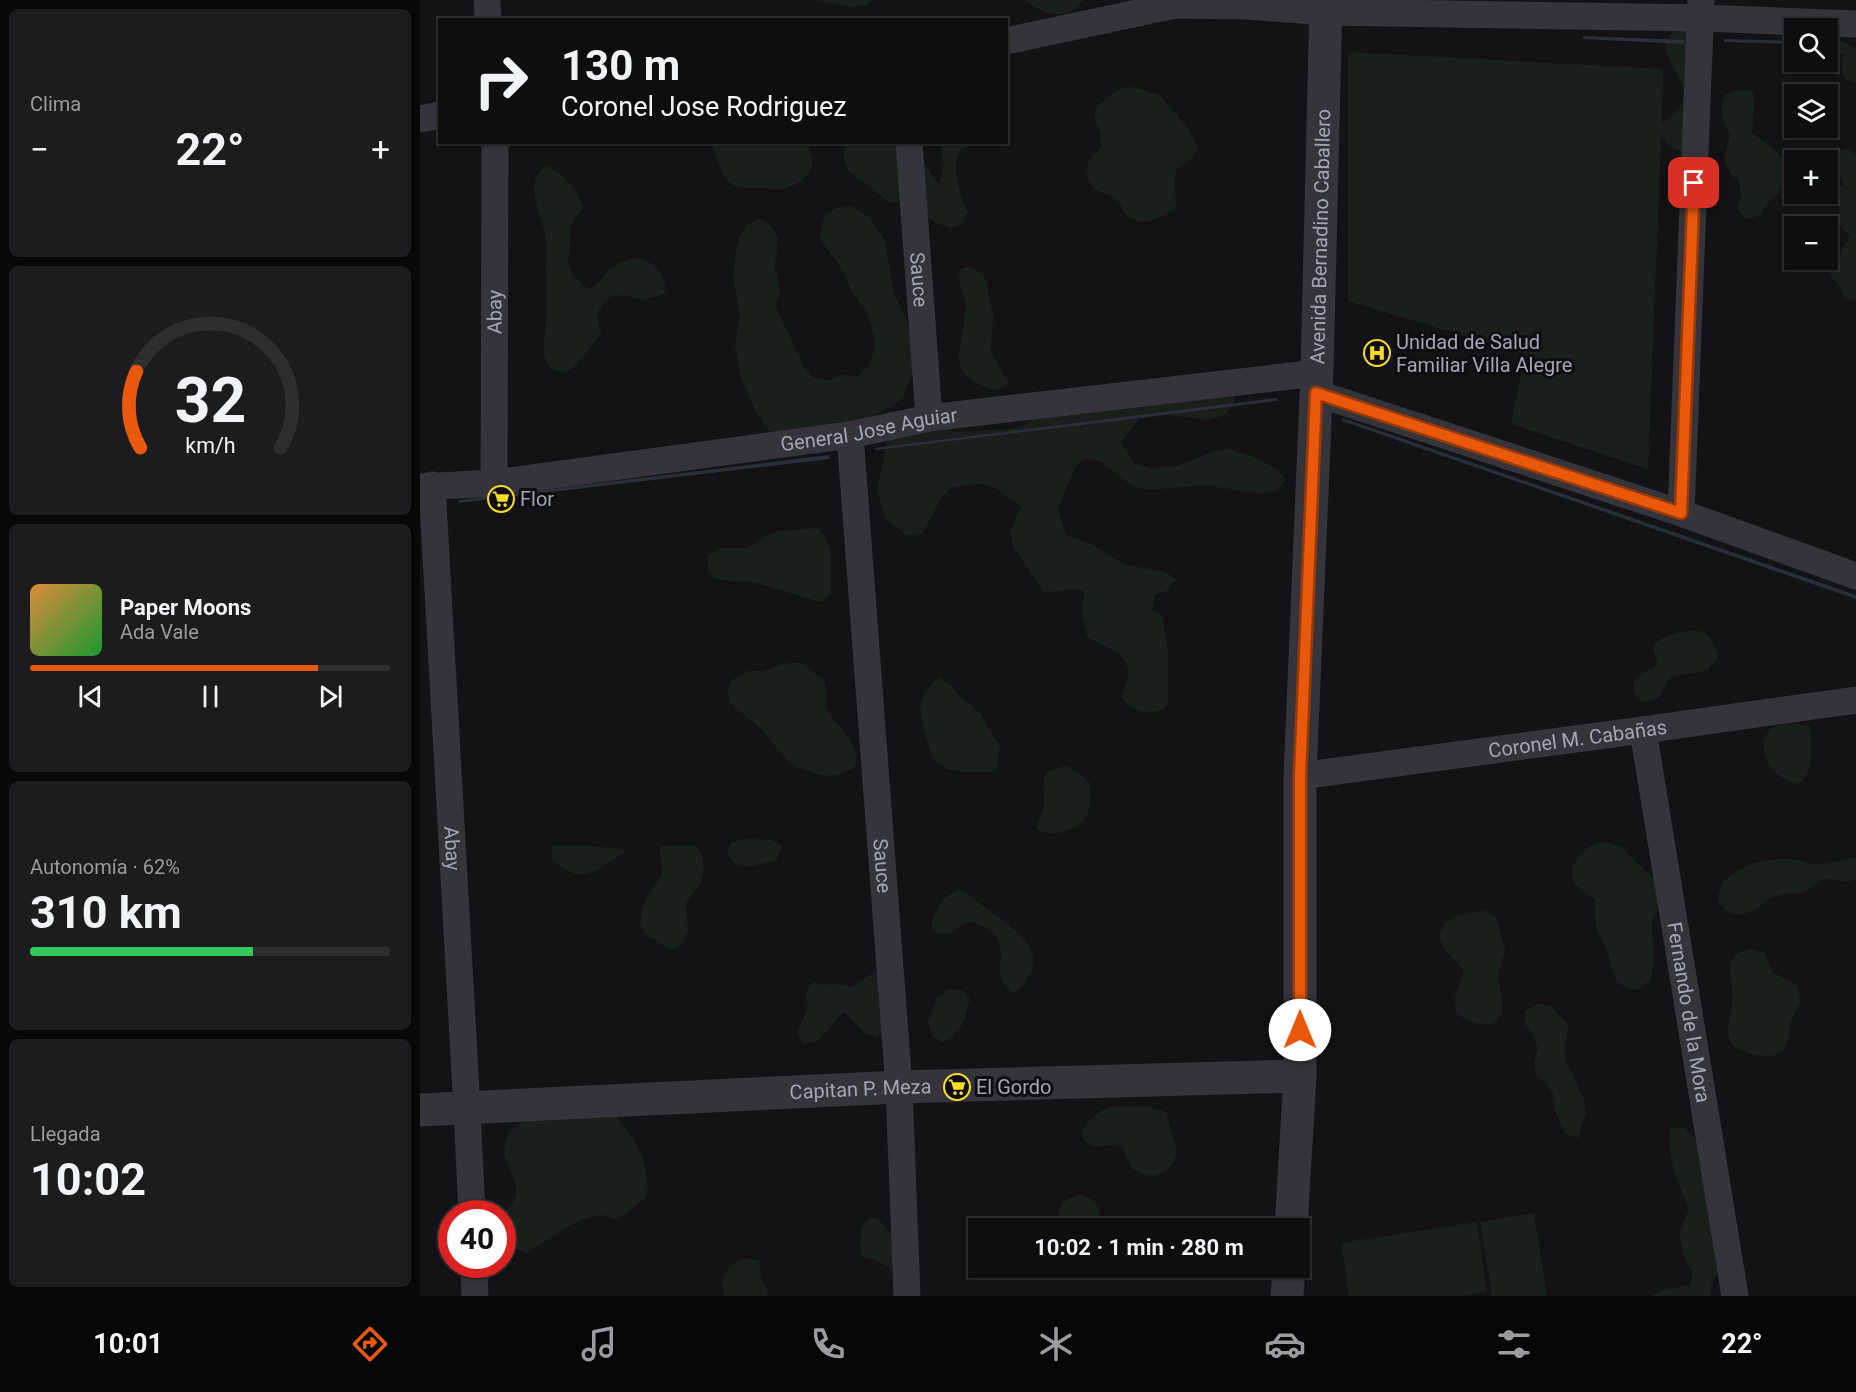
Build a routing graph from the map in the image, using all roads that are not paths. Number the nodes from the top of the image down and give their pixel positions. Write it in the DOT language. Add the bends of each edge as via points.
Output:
graph roads {
  1 [pos="487,0"];
  2 [pos="1326,6"];
  3 [pos="1701,9"];
  4 [pos="488,18"];
  5 [pos="1856,24"];
  6 [pos="1008,41"];
  7 [pos="438,115"];
  8 [pos="420,119"];
  9 [pos="495,144"];
  10 [pos="909,144"];
  11 [pos="1317,383"];
  12 [pos="929,418"];
  13 [pos="850,435"];
  14 [pos="494,483"];
  15 [pos="426,486"];
  16 [pos="1681,513"];
  17 [pos="1856,576"];
  18 [pos="1856,700"];
  19 [pos="1643,730"];
  20 [pos="1300,776"];
  21 [pos="1300,1076"];
  22 [pos="898,1087"];
  23 [pos="467,1109"];
  24 [pos="420,1110"];
  25 [pos="471,1200"];
  26 [pos="1292,1218"];
  27 [pos="474,1278"];
  28 [pos="1288,1278"];
  29 [pos="475,1296"];
  30 [pos="907,1296"];
  31 [pos="1287,1296"];
  32 [pos="1735,1296"];
  1 -- 4 [label="street"];
  2 -- 3 [label="street"];
  2 -- 6 [label="street" via="1175,5"];
  2 -- 11 [label="street, Avenida Bernadino Caballero"];
  3 -- 5 [label="street"];
  3 -- 16 [label="street"];
  7 -- 8 [label="street"];
  9 -- 14 [label="street, Abay"];
  10 -- 12 [label="street, Sauce"];
  11 -- 12 [label="street, General Jose Aguiar"];
  11 -- 16 [label="street"];
  11 -- 20 [label="street, Avenida Bernadino Caballero"];
  12 -- 13 [label="street, General Jose Aguiar"];
  13 -- 14 [label="street, General Jose Aguiar"];
  13 -- 22 [label="street, Sauce"];
  14 -- 15 [label="street, General Jose Aguiar"];
  15 -- 23 [label="street, Abay"];
  16 -- 17 [label="street"];
  18 -- 19 [label="street, Coronel M. Cabañas"];
  19 -- 20 [label="street, Coronel M. Cabañas"];
  19 -- 32 [label="street, Fernando de la Mora"];
  20 -- 21 [label="street, Avenida Bernadino Caballero"];
  21 -- 22 [label="street, Capitan P. Meza"];
  21 -- 26 [label="street, Avenida Bernadino Caballero"];
  22 -- 23 [label="street, Capitan P. Meza"];
  22 -- 30 [label="street, Sauce"];
  23 -- 24 [label="street, Capitan P. Meza"];
  23 -- 25 [label="street, Abay"];
  27 -- 29 [label="street"];
  28 -- 31 [label="street"];
}
